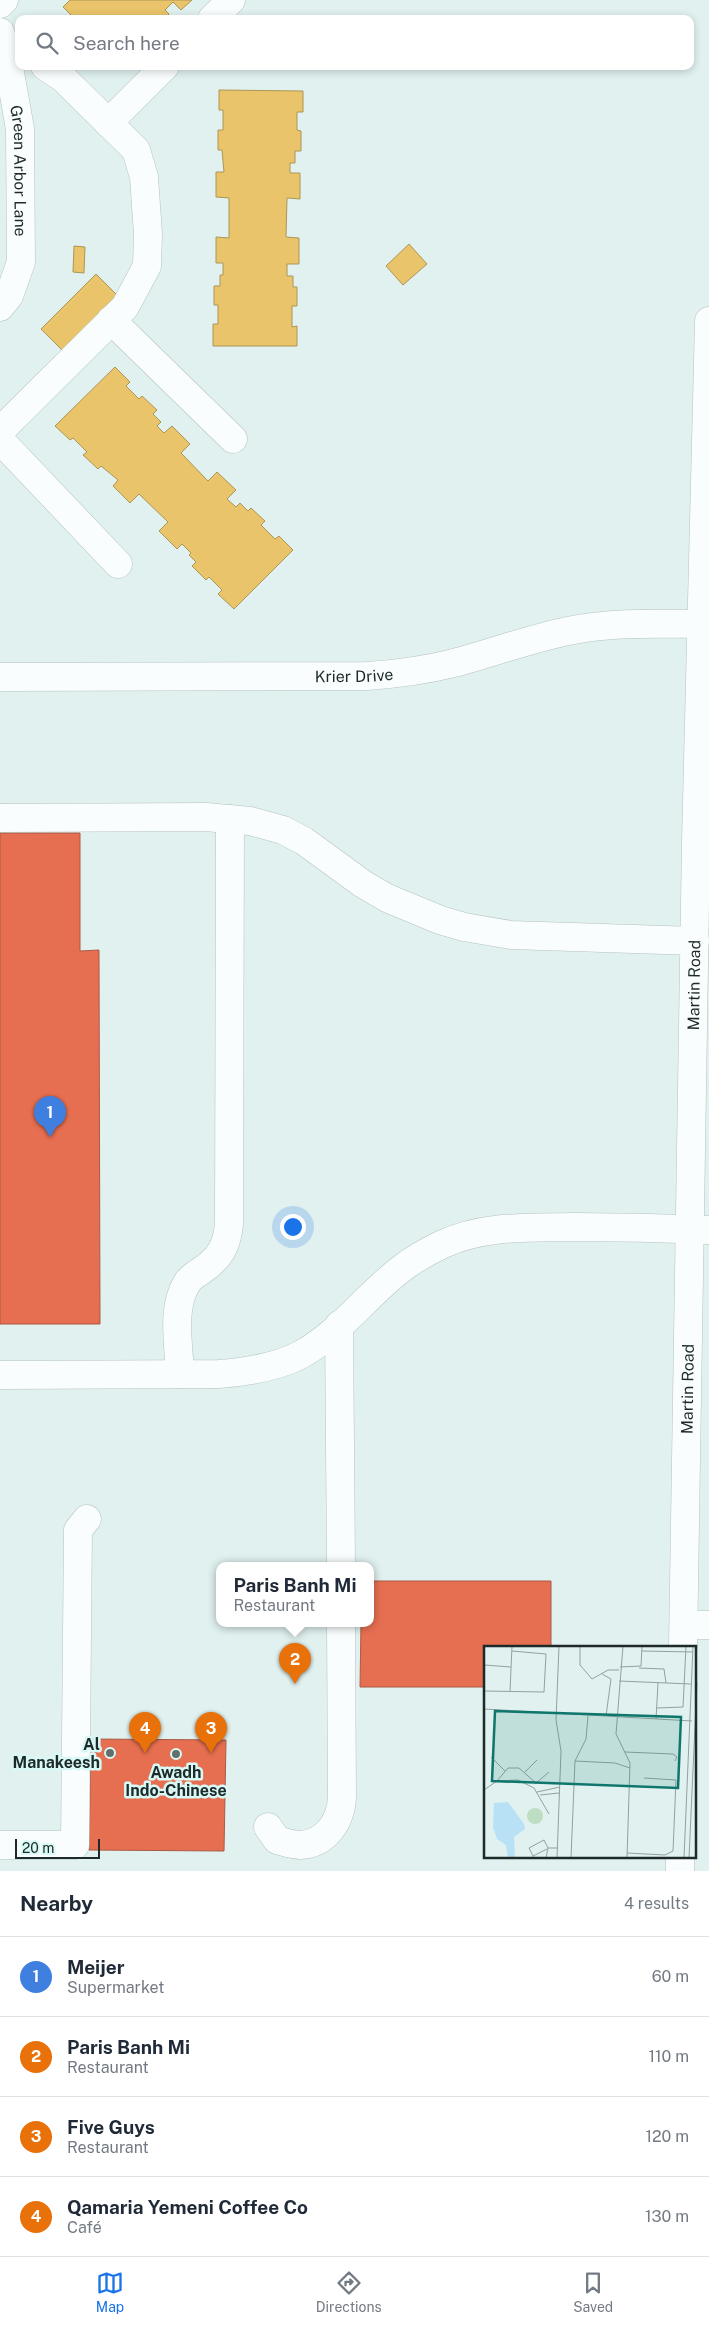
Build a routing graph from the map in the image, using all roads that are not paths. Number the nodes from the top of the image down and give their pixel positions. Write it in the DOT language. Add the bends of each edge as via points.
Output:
graph roads {
  1 [pos="4,0"];
  2 [pos="230,0"];
  3 [pos="0,4"];
  4 [pos="216,15"];
  5 [pos="8,46"];
  6 [pos="51,70"];
  7 [pos="161,70"];
  8 [pos="108,123"];
  9 [pos="0,307"];
  10 [pos="111,320"];
  11 [pos="709,321"];
  12 [pos="0,431"];
  13 [pos="0,440"];
  14 [pos="233,440"];
  15 [pos="118,564"];
  16 [pos="705,624"];
  17 [pos="0,677"];
  18 [pos="0,818"];
  19 [pos="230,819"];
  20 [pos="695,940"];
  21 [pos="701,1116"];
  22 [pos="700,1229"];
  23 [pos="339,1325"];
  24 [pos="0,1374"];
  25 [pos="180,1374"];
  26 [pos="87,1519"];
  27 [pos="341,1562"];
  28 [pos="341,1627"];
  29 [pos="692,1632"];
  30 [pos="268,1827"];
  31 [pos="0,1845"];
  32 [pos="680,1858"];
  33 [pos="680,1871"];
  1 -- 3 [label="street"];
  2 -- 4 [label="street"];
  5 -- 9 [label="street, Green Arbor Lane" via="20,129 21,262 9,296"];
  6 -- 8 [label="street"];
  7 -- 8 [label="street"];
  8 -- 10 [label="street" via="136,150 144,177 148,234 147,266 125,307"];
  10 -- 12 [label="street"];
  10 -- 14 [label="street"];
  11 -- 16 [label="street, Martin Road"];
  13 -- 15 [label="street"];
  16 -- 17 [label="street, Krier Drive" via="636,623 581,628 455,663 367,676"];
  16 -- 20 [label="street, Martin Road"];
  18 -- 19 [label="street"];
  19 -- 20 [label="street" via="283,830 387,898 464,928 511,935"];
  19 -- 25 [label="street" via="229,1224 222,1253 190,1279 179,1301"];
  20 -- 21 [label="street, Martin Road"];
  21 -- 22 [label="street, Martin Road"];
  22 -- 23 [label="street" via="515,1228 477,1232 427,1252 400,1269"];
  22 -- 29 [label="street, Martin Road"];
  23 -- 25 [label="street" via="299,1355 273,1364 233,1373"];
  23 -- 27 [label="street"];
  24 -- 25 [label="street"];
  26 -- 31 [label="street" via="78,1530 75,1845"];
  28 -- 30 [label="street" via="340,1814 326,1835 306,1844 277,1840"];
  32 -- 33 [label="street"];
}
